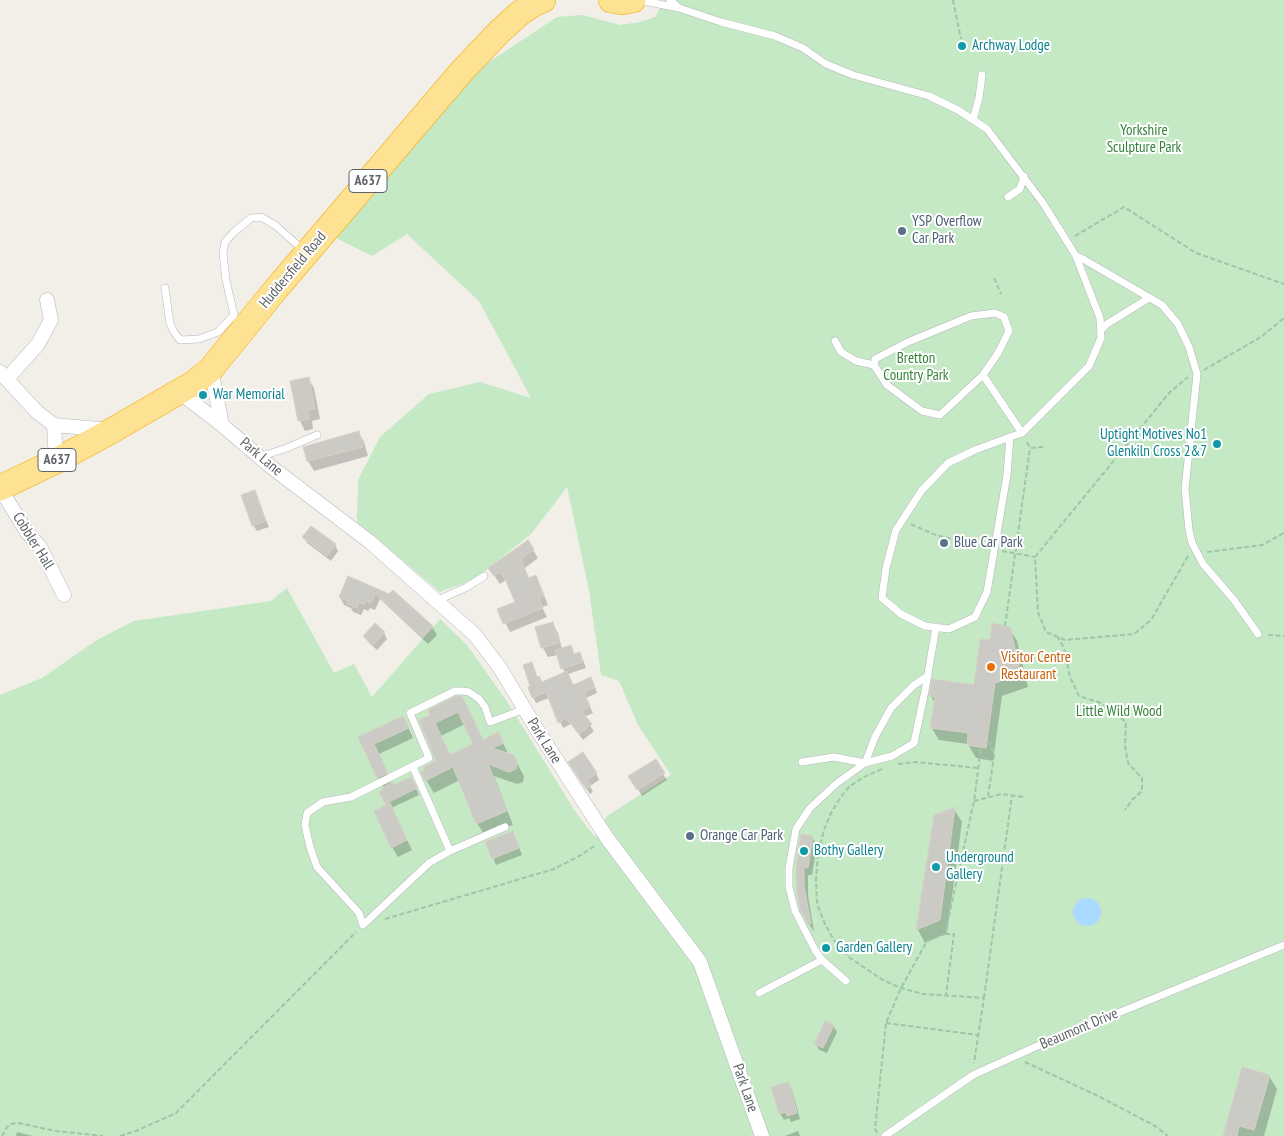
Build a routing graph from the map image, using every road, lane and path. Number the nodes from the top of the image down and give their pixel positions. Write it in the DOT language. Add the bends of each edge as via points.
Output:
graph roads {
  1 [pos="543,0"];
  2 [pos="611,0"];
  3 [pos="633,0"];
  4 [pos="639,0"];
  5 [pos="670,0"];
  6 [pos="953,0"];
  7 [pos="679,8"];
  8 [pos="961,39"];
  9 [pos="982,75"];
  10 [pos="973,120"];
  11 [pos="1024,176"];
  12 [pos="1008,197"];
  13 [pos="1066,241"];
  14 [pos="307,253"];
  15 [pos="1076,256"];
  16 [pos="994,278"];
  17 [pos="1284,284"];
  18 [pos="165,288"];
  19 [pos="1000,294"];
  20 [pos="1150,298"];
  21 [pos="48,300"];
  22 [pos="1284,318"];
  23 [pos="1101,330"];
  24 [pos="835,341"];
  25 [pos="874,365"];
  26 [pos="211,369"];
  27 [pos="1197,374"];
  28 [pos="983,375"];
  29 [pos="4,376"];
  30 [pos="178,392"];
  31 [pos="54,424"];
  32 [pos="222,425"];
  33 [pos="112,430"];
  34 [pos="1022,433"];
  35 [pos="317,435"];
  36 [pos="1010,437"];
  37 [pos="1030,448"];
  38 [pos="1043,448"];
  39 [pos="259,457"];
  40 [pos="56,461"];
  41 [pos="4,484"];
  42 [pos="902,520"];
  43 [pos="1284,533"];
  44 [pos="995,549"];
  45 [pos="1016,553"];
  46 [pos="1198,554"];
  47 [pos="1035,557"];
  48 [pos="484,576"];
  49 [pos="64,595"];
  50 [pos="436,601"];
  51 [pos="1005,626"];
  52 [pos="936,627"];
  53 [pos="1258,634"];
  54 [pos="1057,636"];
  55 [pos="1284,636"];
  56 [pos="928,676"];
  57 [pos="525,710"];
  58 [pos="986,743"];
  59 [pos="981,747"];
  60 [pos="802,762"];
  61 [pos="865,763"];
  62 [pos="893,765"];
  63 [pos="413,767"];
  64 [pos="885,768"];
  65 [pos="978,768"];
  66 [pos="1012,795"];
  67 [pos="988,796"];
  68 [pos="1024,797"];
  69 [pos="974,801"];
  70 [pos="1125,810"];
  71 [pos="505,826"];
  72 [pos="607,838"];
  73 [pos="450,851"];
  74 [pos="363,925"];
  75 [pos="946,934"];
  76 [pos="1284,945"];
  77 [pos="822,960"];
  78 [pos="846,981"];
  79 [pos="901,988"];
  80 [pos="759,994"];
  81 [pos="946,996"];
  82 [pos="984,998"];
  83 [pos="886,1024"];
  84 [pos="978,1035"];
  85 [pos="1013,1057"];
  86 [pos="972,1075"];
  87 [pos="2,1136"];
  88 [pos="103,1136"];
  89 [pos="120,1136"];
  90 [pos="762,1136"];
  91 [pos="878,1136"];
  92 [pos="885,1136"];
  93 [pos="1168,1136"];
  1 -- 14 [label="highway, Huddersfield Road / A637" via="519,14 487,45"];
  2 -- 3 [label="highway"];
  4 -- 7 [label="lane"];
  5 -- 7 [label="lane"];
  6 -- 8 [label="path"];
  7 -- 10 [label="lane" via="775,36 803,48 826,64 853,75 930,96"];
  9 -- 10 [label="lane"];
  10 -- 11 [label="lane" via="987,129"];
  11 -- 12 [label="lane" via="1020,189"];
  11 -- 13 [label="lane"];
  13 -- 15 [label="lane"];
  13 -- 17 [label="path" via="1124,207 1196,253"];
  14 -- 18 [label="lane" via="261,216 250,218 225,242 222,254 234,315 218,332 199,339 180,340 174,332"];
  14 -- 26 [label="highway, Huddersfield Road / A637"];
  15 -- 20 [label="lane"];
  15 -- 23 [label="lane" via="1100,318"];
  16 -- 19 [label="path"];
  20 -- 23 [label="lane"];
  20 -- 27 [label="lane" via="1162,305 1178,324"];
  21 -- 29 [label="street" via="51,320 38,344"];
  22 -- 27 [label="path" via="1262,337"];
  23 -- 34 [label="lane" via="1101,338 1089,366"];
  24 -- 25 [label="lane" via="841,352 856,361"];
  25 -- 28 [label="lane" via="887,385 922,411 940,415"];
  25 -- 28 [label="lane" via="875,359 908,342 971,316 995,313 1004,317 1009,331"];
  26 -- 30 [label="highway, Huddersfield Road / A637"];
  26 -- 32 [label="street"];
  27 -- 46 [label="lane" via="1185,489 1189,530"];
  27 -- 47 [label="path" via="1186,378 1170,392"];
  28 -- 34 [label="lane"];
  29 -- 31 [label="street" via="37,412"];
  30 -- 32 [label="street, Park Lane"];
  30 -- 33 [label="highway, Huddersfield Road / A637"];
  31 -- 33 [label="street"];
  31 -- 40 [label="street"];
  32 -- 39 [label="street, Park Lane"];
  33 -- 40 [label="highway, Huddersfield Road / A637"];
  34 -- 36 [label="lane"];
  34 -- 37 [label="path"];
  35 -- 39 [label="lane"];
  36 -- 42 [label="lane" via="948,463 922,490"];
  36 -- 44 [label="lane"];
  37 -- 38 [label="path"];
  37 -- 45 [label="path"];
  39 -- 50 [label="street, Park Lane" via="370,542"];
  40 -- 41 [label="highway, Huddersfield Road / A637"];
  41 -- 49 [label="street, Cobbler Hall" via="26,531 40,547"];
  42 -- 44 [label="path" via="933,534"];
  42 -- 52 [label="lane" via="896,530 886,568 882,598 901,614 925,626"];
  43 -- 46 [label="path" via="1262,545"];
  44 -- 45 [label="path"];
  44 -- 52 [label="lane" via="987,592 975,617 949,630"];
  45 -- 47 [label="path"];
  45 -- 51 [label="path"];
  46 -- 53 [label="lane"];
  46 -- 54 [label="path" via="1189,555 1151,620 1134,634 1065,640"];
  47 -- 54 [label="path" via="1038,612 1046,632"];
  48 -- 50 [label="lane"];
  50 -- 57 [label="street, Park Lane" via="475,635"];
  52 -- 56 [label="lane"];
  53 -- 55 [label="path"];
  54 -- 70 [label="path" via="1079,696 1101,703 1126,722 1128,763 1142,778 1142,791"];
  56 -- 61 [label="lane" via="891,708"];
  56 -- 61 [label="lane" via="914,743 892,756"];
  57 -- 63 [label="lane" via="490,722 479,699 469,692 455,691 410,713 429,758"];
  57 -- 72 [label="street, Park Lane"];
  58 -- 67 [label="path" via="991,744 994,756"];
  59 -- 65 [label="path"];
  60 -- 61 [label="lane" via="834,757"];
  61 -- 77 [label="lane" via="810,808 796,829 792,847 789,887 794,911"];
  62 -- 65 [label="path" via="915,762"];
  63 -- 73 [label="lane"];
  63 -- 74 [label="lane" via="351,797 323,802 307,813 305,825 317,867 359,913"];
  64 -- 79 [label="path" via="849,787 831,813 818,854 817,904 824,924 850,958"];
  65 -- 69 [label="path"];
  66 -- 67 [label="path"];
  66 -- 68 [label="path"];
  66 -- 82 [label="path"];
  67 -- 69 [label="path"];
  69 -- 75 [label="path"];
  71 -- 73 [label="lane"];
  72 -- 74 [label="path" via="554,869"];
  72 -- 90 [label="street, Park Lane" via="700,962"];
  73 -- 74 [label="lane" via="429,864"];
  74 -- 89 [label="path" via="176,1113"];
  75 -- 79 [label="path" via="927,940"];
  75 -- 81 [label="path" via="954,934"];
  76 -- 85 [label="lane, Beaumont Drive"];
  77 -- 78 [label="lane"];
  77 -- 80 [label="lane"];
  79 -- 81 [label="path"];
  79 -- 83 [label="path"];
  81 -- 82 [label="path"];
  82 -- 84 [label="path"];
  83 -- 84 [label="path"];
  83 -- 91 [label="path" via="875,1129"];
  84 -- 86 [label="path"];
  85 -- 86 [label="lane, Beaumont Drive"];
  85 -- 93 [label="path" via="1098,1096"];
  86 -- 92 [label="lane, Beaumont Drive"];
  87 -- 88 [label="path" via="7,1127 18,1123"];
}
